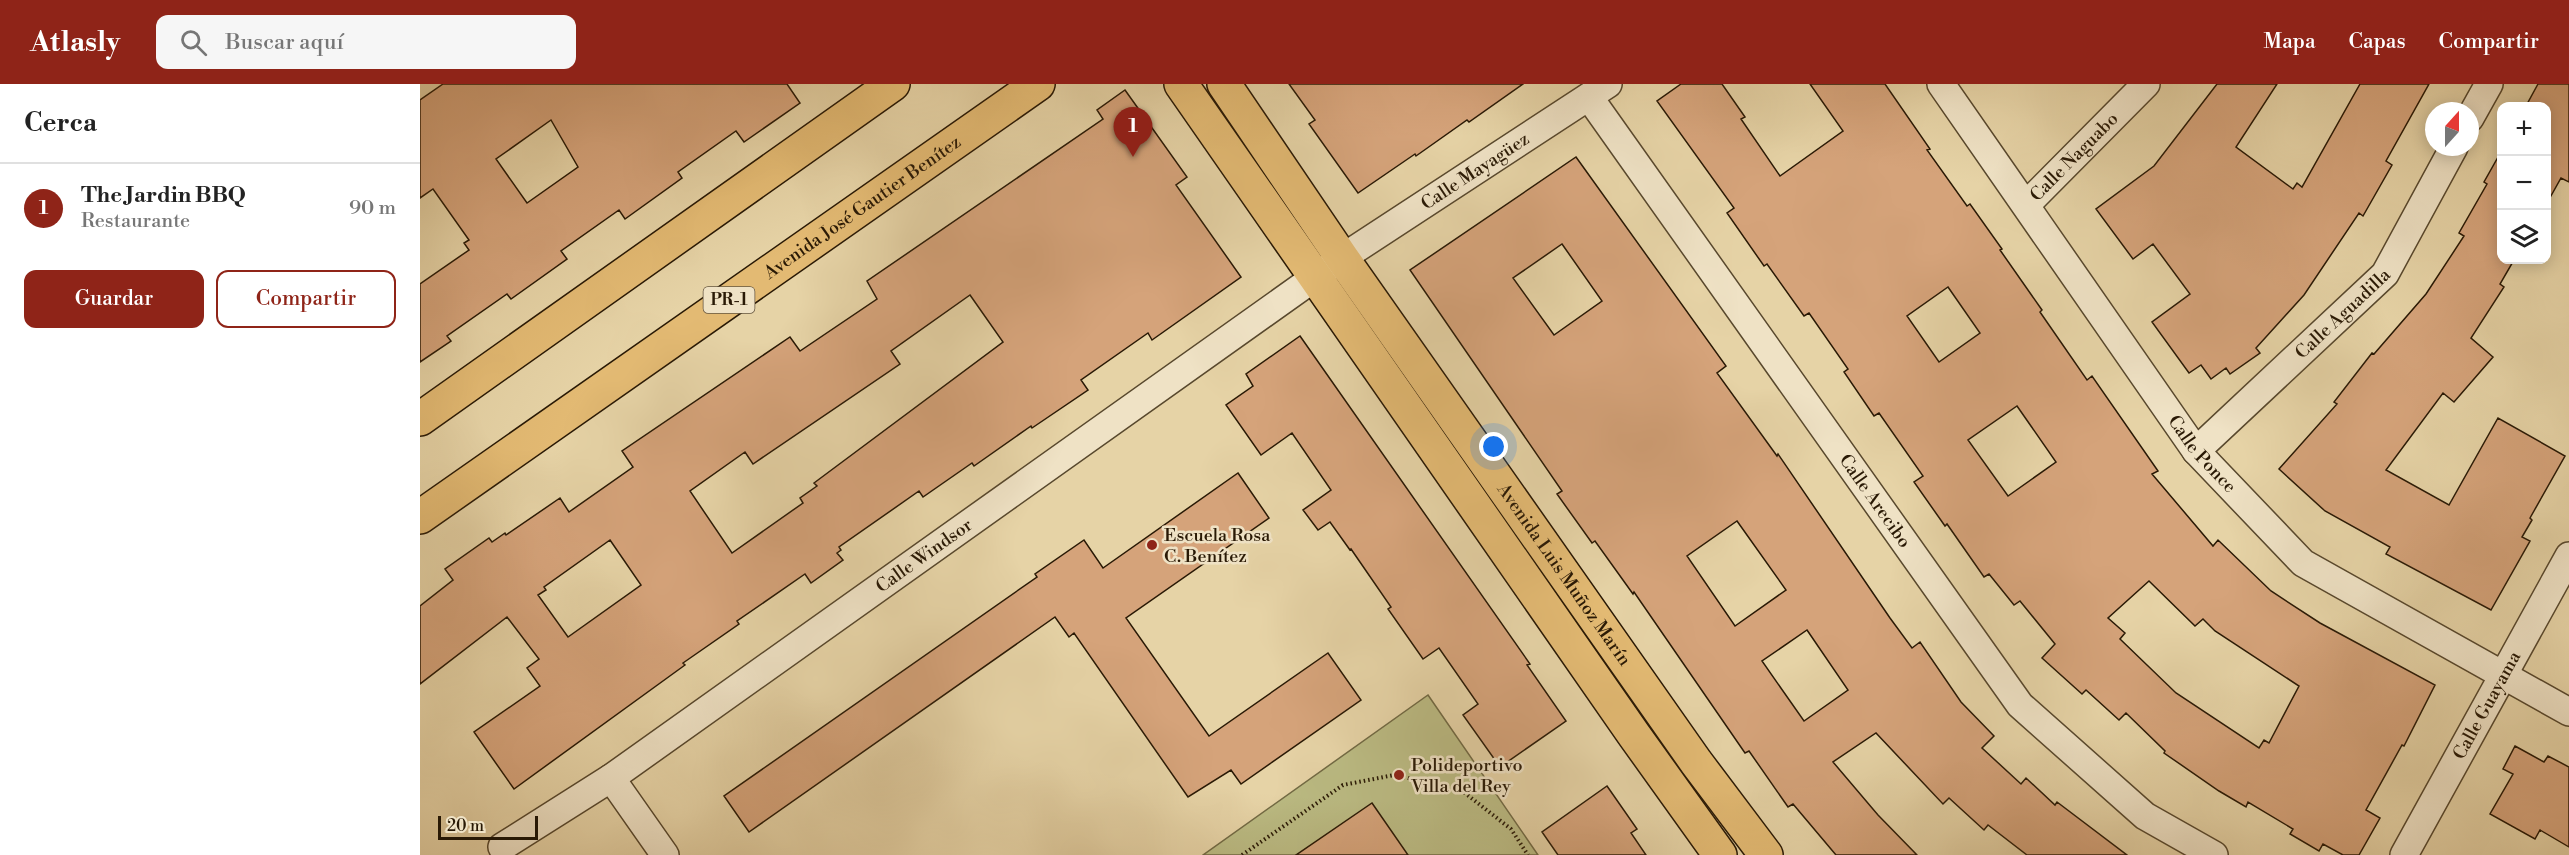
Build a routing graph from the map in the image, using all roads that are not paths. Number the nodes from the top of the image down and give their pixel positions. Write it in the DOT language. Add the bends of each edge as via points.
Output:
graph roads {
  1 [pos="893,84"];
  2 [pos="1038,84"];
  3 [pos="1181,84"];
  4 [pos="1224,84"];
  5 [pos="1941,84"];
  6 [pos="2146,84"];
  7 [pos="2489,84"];
  8 [pos="1599,90"];
  9 [pos="2479,102"];
  10 [pos="2449,156"];
  11 [pos="2026,206"];
  12 [pos="1342,258"];
  13 [pos="1314,278"];
  14 [pos="420,418"];
  15 [pos="2196,451"];
  16 [pos="420,517"];
  17 [pos="2569,556"];
  18 [pos="2503,676"];
  19 [pos="2569,712"];
  20 [pos="611,778"];
  21 [pos="502,847"];
  22 [pos="665,855"];
  23 [pos="1720,855"];
  24 [pos="1766,855"];
  25 [pos="2214,855"];
  26 [pos="2404,855"];
  1 -- 14 [label="main road"];
  2 -- 16 [label="main road, Avenida José Gautier Benítez / PR-1"];
  3 -- 13 [label="main road, Avenida Luis Muñoz Marín"];
  4 -- 12 [label="main road, Avenida Luis Muñoz Marín"];
  5 -- 11 [label="street, Calle Ponce"];
  6 -- 11 [label="street, Calle Naguabo"];
  7 -- 9 [label="street"];
  8 -- 12 [label="street, Calle Mayagüez"];
  8 -- 25 [label="street, Calle Arecibo" via="2020,705 2145,816"];
  10 -- 15 [label="street, Calle Aguadilla" via="2385,274"];
  11 -- 15 [label="street, Calle Ponce"];
  12 -- 13 [label="street, Calle Windsor"];
  12 -- 24 [label="main road, Avenida Luis Muñoz Marín" via="1689,753"];
  13 -- 20 [label="street, Calle Windsor"];
  13 -- 23 [label="main road, Avenida Luis Muñoz Marín"];
  15 -- 18 [label="street, Calle Ponce" via="2303,563"];
  17 -- 18 [label="street, Calle Guayama"];
  18 -- 19 [label="street, Calle Ponce"];
  18 -- 26 [label="street, Calle Guayama"];
  20 -- 21 [label="street, Calle Windsor"];
  20 -- 22 [label="street"];
}
